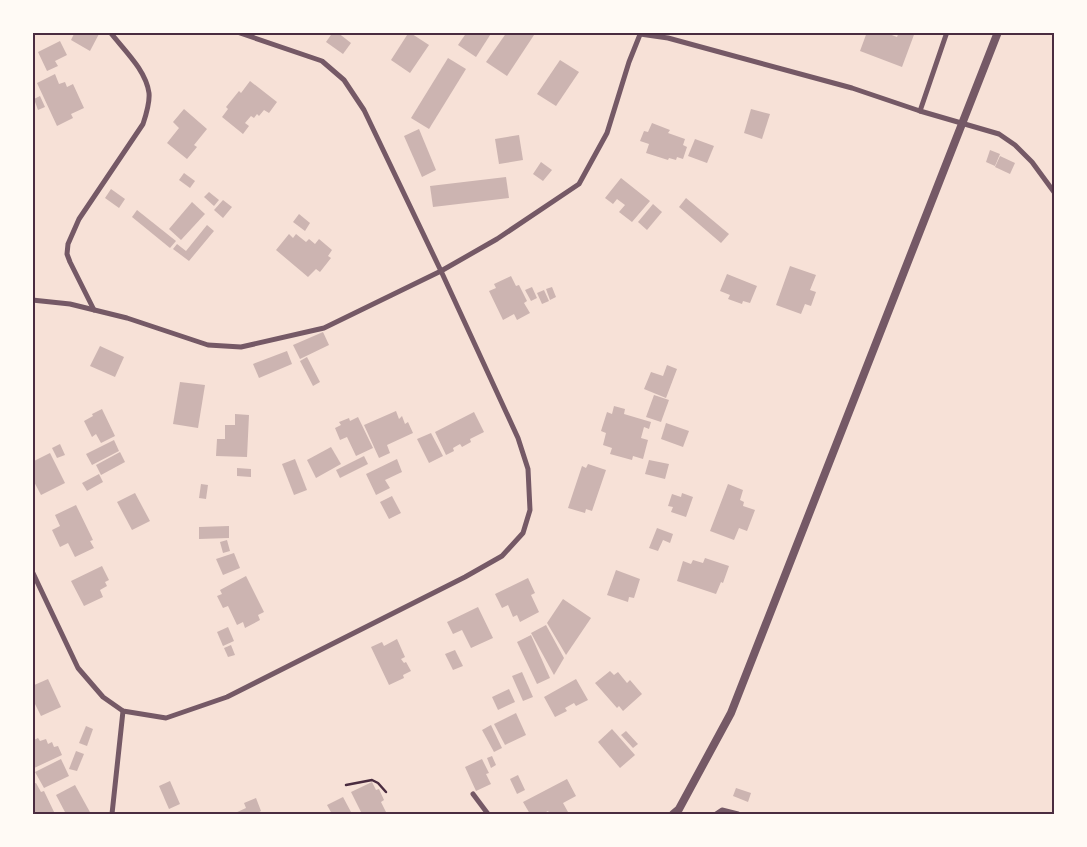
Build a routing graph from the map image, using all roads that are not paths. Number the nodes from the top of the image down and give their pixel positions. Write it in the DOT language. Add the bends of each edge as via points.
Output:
graph roads {
  1 [pos="110,32"];
  2 [pos="237,32"];
  3 [pos="947,32"];
  4 [pos="998,32"];
  5 [pos="641,33"];
  6 [pos="920,111"];
  7 [pos="962,123"];
  8 [pos="1054,192"];
  9 [pos="442,271"];
  10 [pos="32,300"];
  11 [pos="94,310"];
  12 [pos="32,571"];
  13 [pos="123,711"];
  14 [pos="473,794"];
  15 [pos="677,813"];
  16 [pos="112,814"];
  17 [pos="488,814"];
  18 [pos="716,814"];
  19 [pos="738,814"];
  1 -- 11 [label="street" via="142,74 149,93 143,124 79,219 68,244 70,262"];
  2 -- 9 [label="street" via="322,61 344,80 364,110"];
  3 -- 6 [label="street"];
  4 -- 7 [label="street"];
  5 -- 6 [label="street" via="852,88"];
  5 -- 9 [label="street" via="607,132 579,184"];
  6 -- 7 [label="street"];
  7 -- 8 [label="street" via="999,134 1015,145"];
  7 -- 15 [label="street" via="731,713"];
  9 -- 11 [label="street" via="324,328 241,347 208,345"];
  9 -- 13 [label="street" via="518,438 528,469 530,510 522,533 502,556 465,577 227,697 166,718"];
  10 -- 11 [label="street"];
  12 -- 13 [label="street" via="78,668 103,697"];
  13 -- 16 [label="street"];
  14 -- 17 [label="street"];
  18 -- 19 [label="street" via="722,810"];
}
